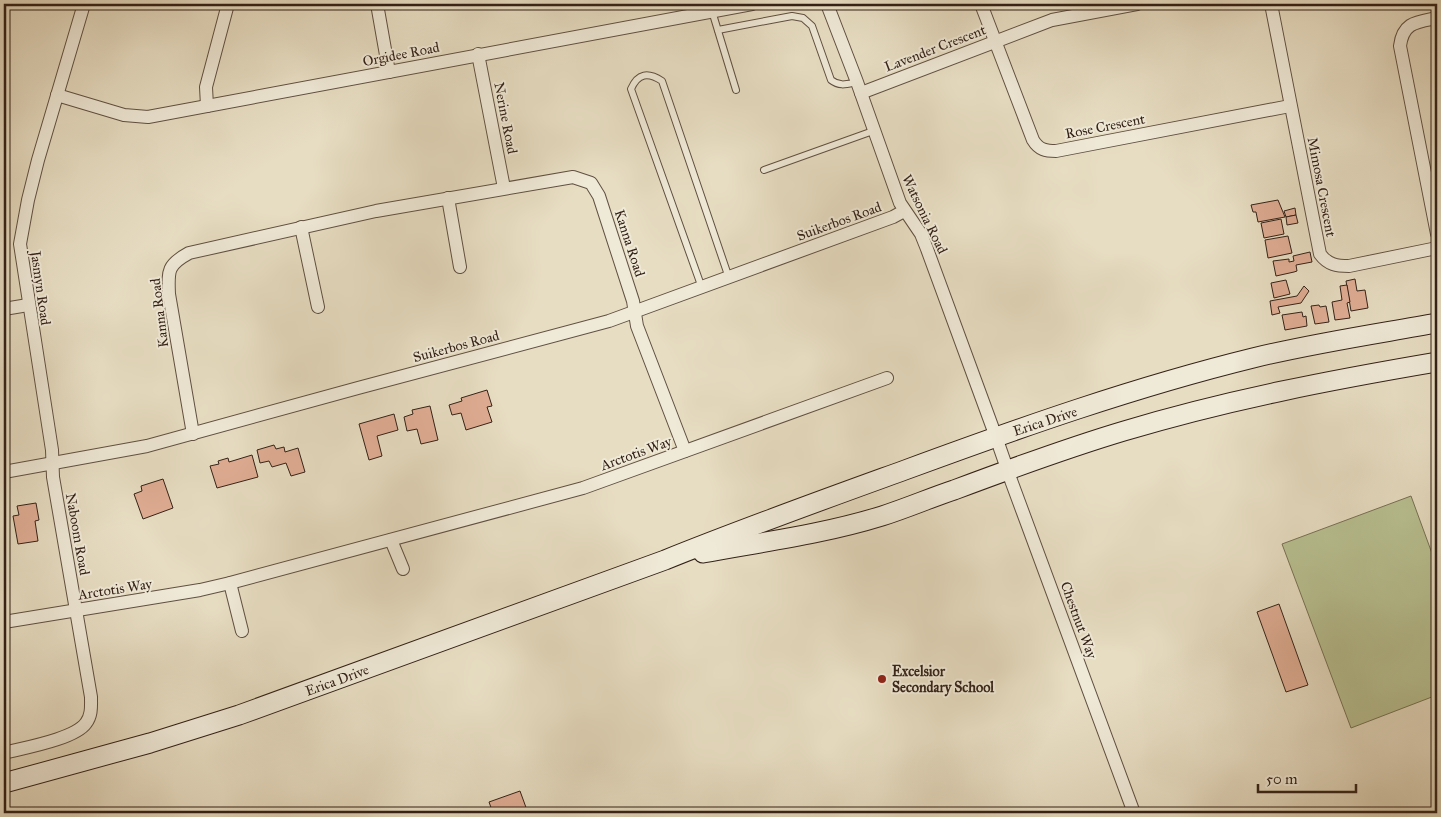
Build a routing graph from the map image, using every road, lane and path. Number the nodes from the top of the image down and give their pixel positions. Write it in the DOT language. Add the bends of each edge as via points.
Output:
graph roads {
  1 [pos="84,4"];
  2 [pos="228,4"];
  3 [pos="376,4"];
  4 [pos="752,4"];
  5 [pos="827,4"];
  6 [pos="981,4"];
  7 [pos="1136,4"];
  8 [pos="1271,4"];
  9 [pos="712,11"];
  10 [pos="1437,18"];
  11 [pos="718,30"];
  12 [pos="995,42"];
  13 [pos="478,54"];
  14 [pos="389,72"];
  15 [pos="859,87"];
  16 [pos="736,90"];
  17 [pos="57,96"];
  18 [pos="207,106"];
  19 [pos="1290,106"];
  20 [pos="873,131"];
  21 [pos="764,170"];
  22 [pos="504,188"];
  23 [pos="448,198"];
  24 [pos="904,211"];
  25 [pos="301,227"];
  26 [pos="1437,234"];
  27 [pos="1437,248"];
  28 [pos="460,267"];
  29 [pos="729,278"];
  30 [pos="702,288"];
  31 [pos="28,305"];
  32 [pos="318,307"];
  33 [pos="4,309"];
  34 [pos="635,312"];
  35 [pos="1437,323"];
  36 [pos="1437,362"];
  37 [pos="887,378"];
  38 [pos="194,434"];
  39 [pos="996,437"];
  40 [pos="685,451"];
  41 [pos="53,464"];
  42 [pos="1007,470"];
  43 [pos="4,472"];
  44 [pos="391,540"];
  45 [pos="665,560"];
  46 [pos="402,569"];
  47 [pos="230,583"];
  48 [pos="76,610"];
  49 [pos="4,622"];
  50 [pos="242,631"];
  51 [pos="4,753"];
  52 [pos="4,783"];
  53 [pos="1134,813"];
  1 -- 17 [label="street, Jasmyn Road"];
  2 -- 18 [label="street" via="206,87"];
  3 -- 14 [label="street"];
  4 -- 9 [label="street, Orgidee Road"];
  5 -- 15 [label="street, Watsonia Road"];
  6 -- 12 [label="street"];
  7 -- 12 [label="street, Lavender Crescent" via="1052,20"];
  8 -- 19 [label="street, Mimosa Crescent"];
  9 -- 11 [label="lane"];
  9 -- 13 [label="street, Orgidee Road"];
  10 -- 26 [label="street" via="1406,28 1401,35 1400,46"];
  11 -- 15 [label="lane" via="792,16 803,18 812,26 831,80 843,86"];
  11 -- 16 [label="lane"];
  12 -- 15 [label="street, Lavender Crescent"];
  12 -- 19 [label="street, Rose Crescent" via="1033,140 1042,150 1056,151"];
  13 -- 14 [label="street, Orgidee Road"];
  13 -- 22 [label="street, Nerine Road"];
  14 -- 18 [label="street, Orgidee Road"];
  15 -- 20 [label="street, Watsonia Road"];
  17 -- 18 [label="street, Orgidee Road" via="136,117"];
  17 -- 31 [label="street, Jasmyn Road" via="28,200 20,244"];
  19 -- 27 [label="street, Mimosa Crescent" via="1323,258 1337,266 1349,266"];
  20 -- 21 [label="lane"];
  20 -- 24 [label="street, Watsonia Road"];
  22 -- 23 [label="street, Kanna Road"];
  22 -- 34 [label="street, Kanna Road" via="573,177 591,184 599,196"];
  23 -- 25 [label="street, Kanna Road"];
  23 -- 28 [label="street"];
  24 -- 29 [label="street, Suikerbos Road"];
  24 -- 39 [label="street, Watsonia Road" via="921,234"];
  25 -- 32 [label="street"];
  25 -- 38 [label="street, Kanna Road" via="189,253 173,263 168,272"];
  29 -- 30 [label="street, Suikerbos Road"];
  29 -- 30 [label="lane" via="662,81 654,76 643,76 631,89"];
  30 -- 34 [label="street, Suikerbos Road"];
  31 -- 33 [label="street"];
  31 -- 41 [label="street, Jasmyn Road"];
  34 -- 38 [label="street, Suikerbos Road"];
  34 -- 40 [label="street, Kanna Road"];
  35 -- 39 [label="main road, Erica Drive" via="1247,359"];
  36 -- 42 [label="main road, Erica Drive" via="1333,380 1188,412"];
  37 -- 40 [label="street, Arctotis Way"];
  38 -- 41 [label="street, Suikerbos Road"];
  39 -- 42 [label="street, Chestnut Way"];
  39 -- 45 [label="main road, Erica Drive"];
  40 -- 44 [label="street, Arctotis Way" via="583,488"];
  41 -- 43 [label="street, Suikerbos Road"];
  41 -- 48 [label="street, Naboom Road"];
  42 -- 45 [label="main road, Erica Drive" via="856,524"];
  42 -- 53 [label="street, Chestnut Way"];
  44 -- 46 [label="street"];
  44 -- 47 [label="street, Arctotis Way"];
  45 -- 52 [label="main road, Erica Drive" via="239,715"];
  47 -- 48 [label="street, Arctotis Way"];
  47 -- 50 [label="street"];
  48 -- 49 [label="street, Arctotis Way"];
  48 -- 51 [label="street, Naboom Road" via="91,697 87,723 65,737"];
}
